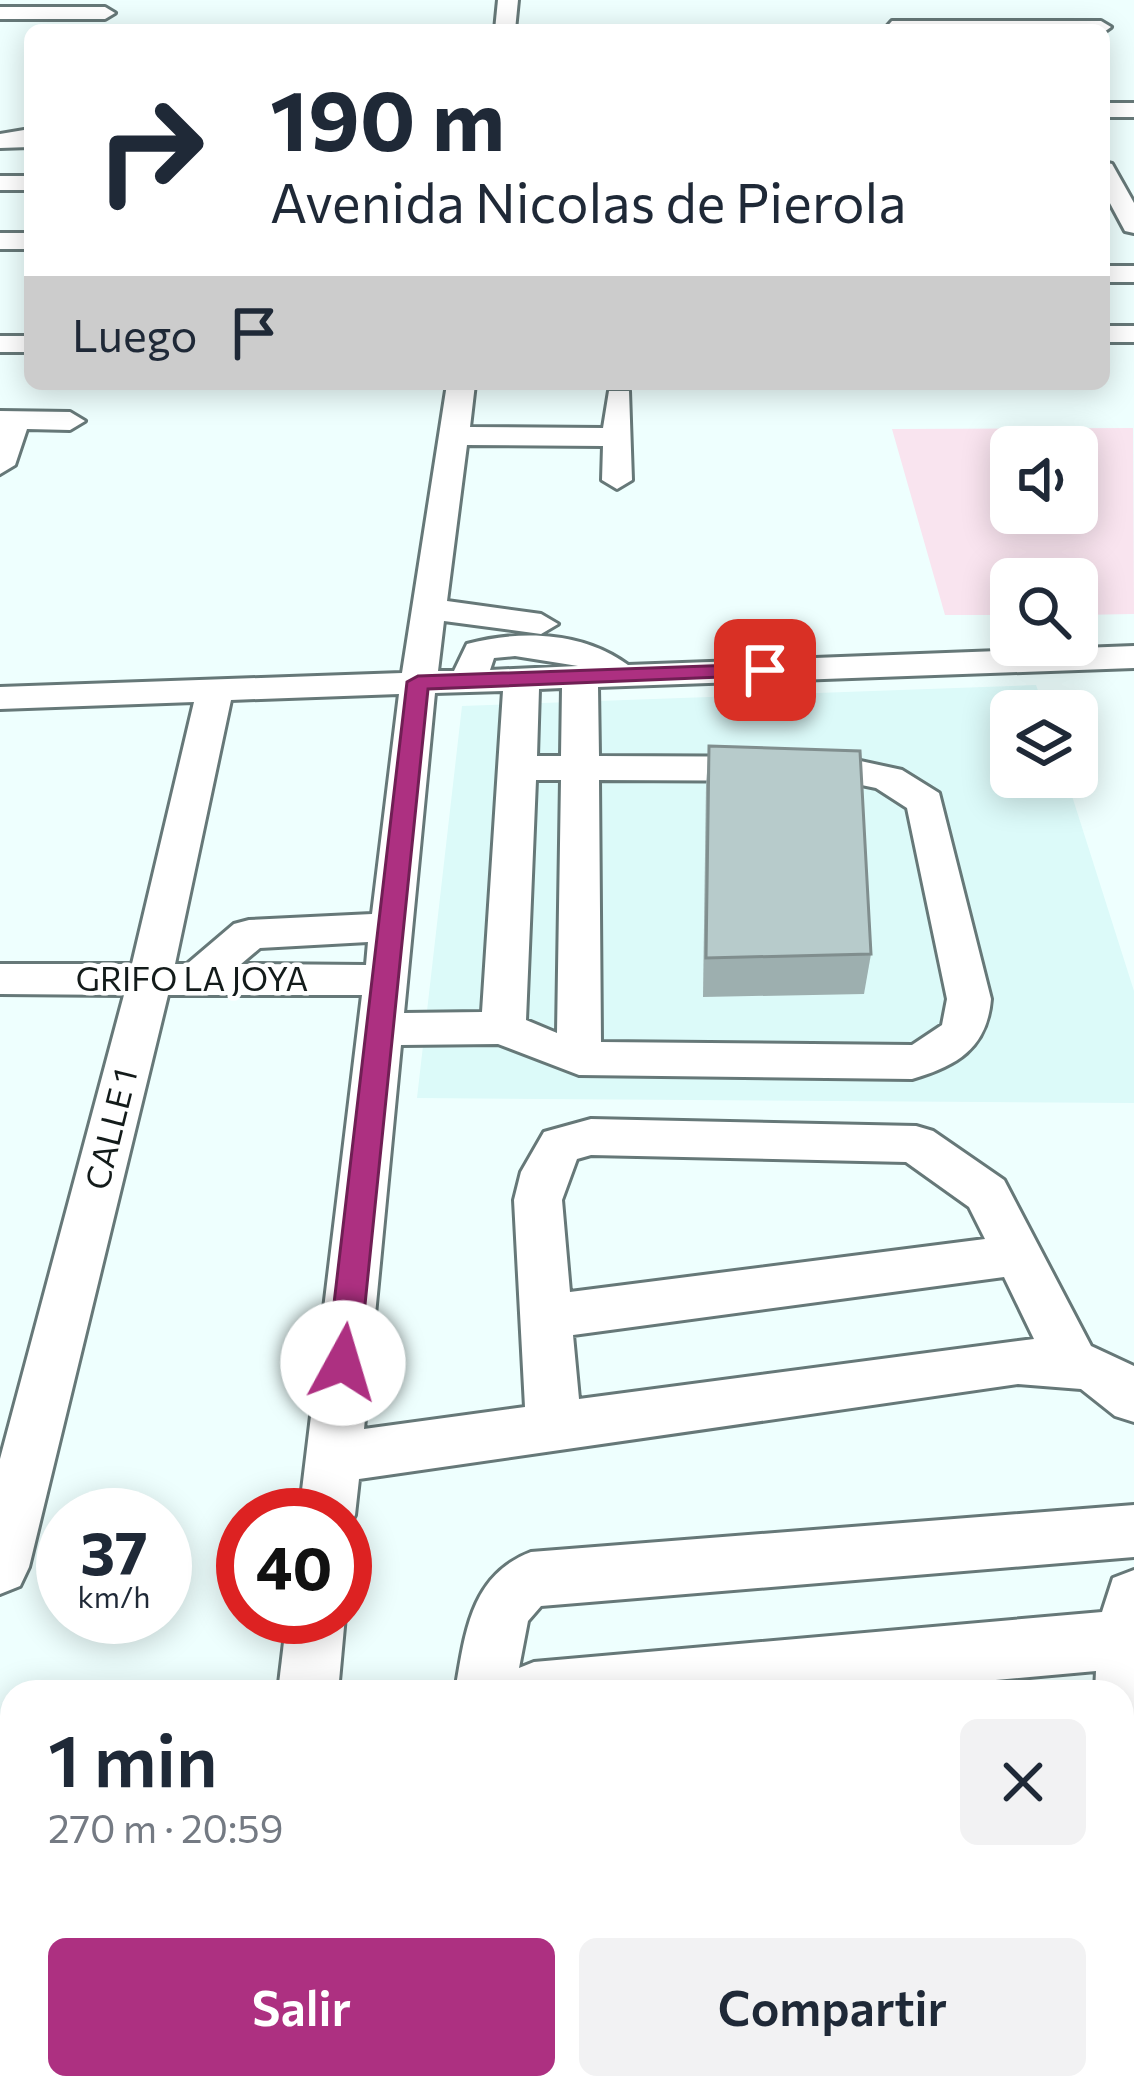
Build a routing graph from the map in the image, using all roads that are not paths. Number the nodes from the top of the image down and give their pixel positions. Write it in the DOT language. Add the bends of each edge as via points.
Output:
graph roads {
  1 [pos="16,8"];
  2 [pos="104,14"];
  3 [pos="1110,161"];
  4 [pos="1130,211"];
  5 [pos="460,390"];
  6 [pos="619,397"];
  7 [pos="8,420"];
  8 [pos="70,421"];
  9 [pos="453,436"];
  10 [pos="619,437"];
  11 [pos="0,465"];
  12 [pos="617,480"];
  13 [pos="429,608"];
  14 [pos="1134,657"];
  15 [pos="575,662"];
  16 [pos="473,666"];
  17 [pos="420,667"];
  18 [pos="522,679"];
  19 [pos="215,690"];
  20 [pos="0,698"];
  21 [pos="520,768"];
  22 [pos="582,768"];
  23 [pos="390,927"];
  24 [pos="341,932"];
  25 [pos="0,979"];
  26 [pos="150,979"];
  27 [pos="198,979"];
  28 [pos="336,980"];
  29 [pos="384,980"];
  30 [pos="503,1028"];
  31 [pos="379,1029"];
  32 [pos="579,1058"];
  33 [pos="1018,1255"];
  34 [pos="546,1316"];
  35 [pos="1072,1362"];
  36 [pos="1134,1399"];
  37 [pos="554,1430"];
  38 [pos="333,1458"];
  39 [pos="330,1488"];
  40 [pos="1134,1531"];
  41 [pos="0,1567"];
  42 [pos="1130,1619"];
  43 [pos="313,1644"];
  44 [pos="309,1680"];
  45 [pos="487,1680"];
  46 [pos="632,1680"];
  47 [pos="1127,1680"];
  1 -- 2 [label="street"];
  3 -- 4 [label="street"];
  5 -- 9 [label="street"];
  6 -- 10 [label="street"];
  7 -- 8 [label="street"];
  7 -- 11 [label="street"];
  9 -- 10 [label="street"];
  9 -- 13 [label="street"];
  10 -- 12 [label="street"];
  13 -- 15 [label="street" via="540,623 557,631"];
  13 -- 17 [label="street"];
  14 -- 15 [label="street" via="627,675"];
  15 -- 16 [label="street" via="510,644"];
  15 -- 18 [label="street"];
  15 -- 22 [label="street"];
  16 -- 17 [label="street"];
  16 -- 18 [label="street"];
  17 -- 19 [label="street"];
  17 -- 23 [label="street"];
  18 -- 21 [label="street"];
  19 -- 20 [label="street"];
  19 -- 26 [label="street, CALLE 1"];
  21 -- 22 [label="street"];
  21 -- 30 [label="street"];
  22 -- 32 [label="street"];
  22 -- 32 [label="street" via="842,769 909,787 925,802 969,1000 958,1040 912,1062"];
  23 -- 24 [label="street"];
  23 -- 29 [label="street"];
  24 -- 27 [label="street" via="249,934"];
  24 -- 28 [label="street"];
  25 -- 26 [label="street, GRIFO LA JOYA"];
  26 -- 27 [label="street, GRIFO LA JOYA"];
  26 -- 41 [label="street, CALLE 1"];
  27 -- 28 [label="street, GRIFO LA JOYA"];
  28 -- 29 [label="street, GRIFO LA JOYA"];
  29 -- 31 [label="street"];
  30 -- 31 [label="street"];
  30 -- 32 [label="street"];
  31 -- 38 [label="street"];
  33 -- 34 [label="street"];
  33 -- 34 [label="street" via="987,1194 916,1144 591,1137 561,1145 544,1172 538,1200"];
  33 -- 35 [label="street"];
  34 -- 37 [label="street"];
  35 -- 36 [label="street" via="1113,1375"];
  35 -- 37 [label="street" via="1018,1361"];
  37 -- 38 [label="street"];
  38 -- 39 [label="street"];
  40 -- 45 [label="street" via="531,1580 502,1605"];
  42 -- 46 [label="street"];
  42 -- 47 [label="street"];
  43 -- 44 [label="street"];
}
